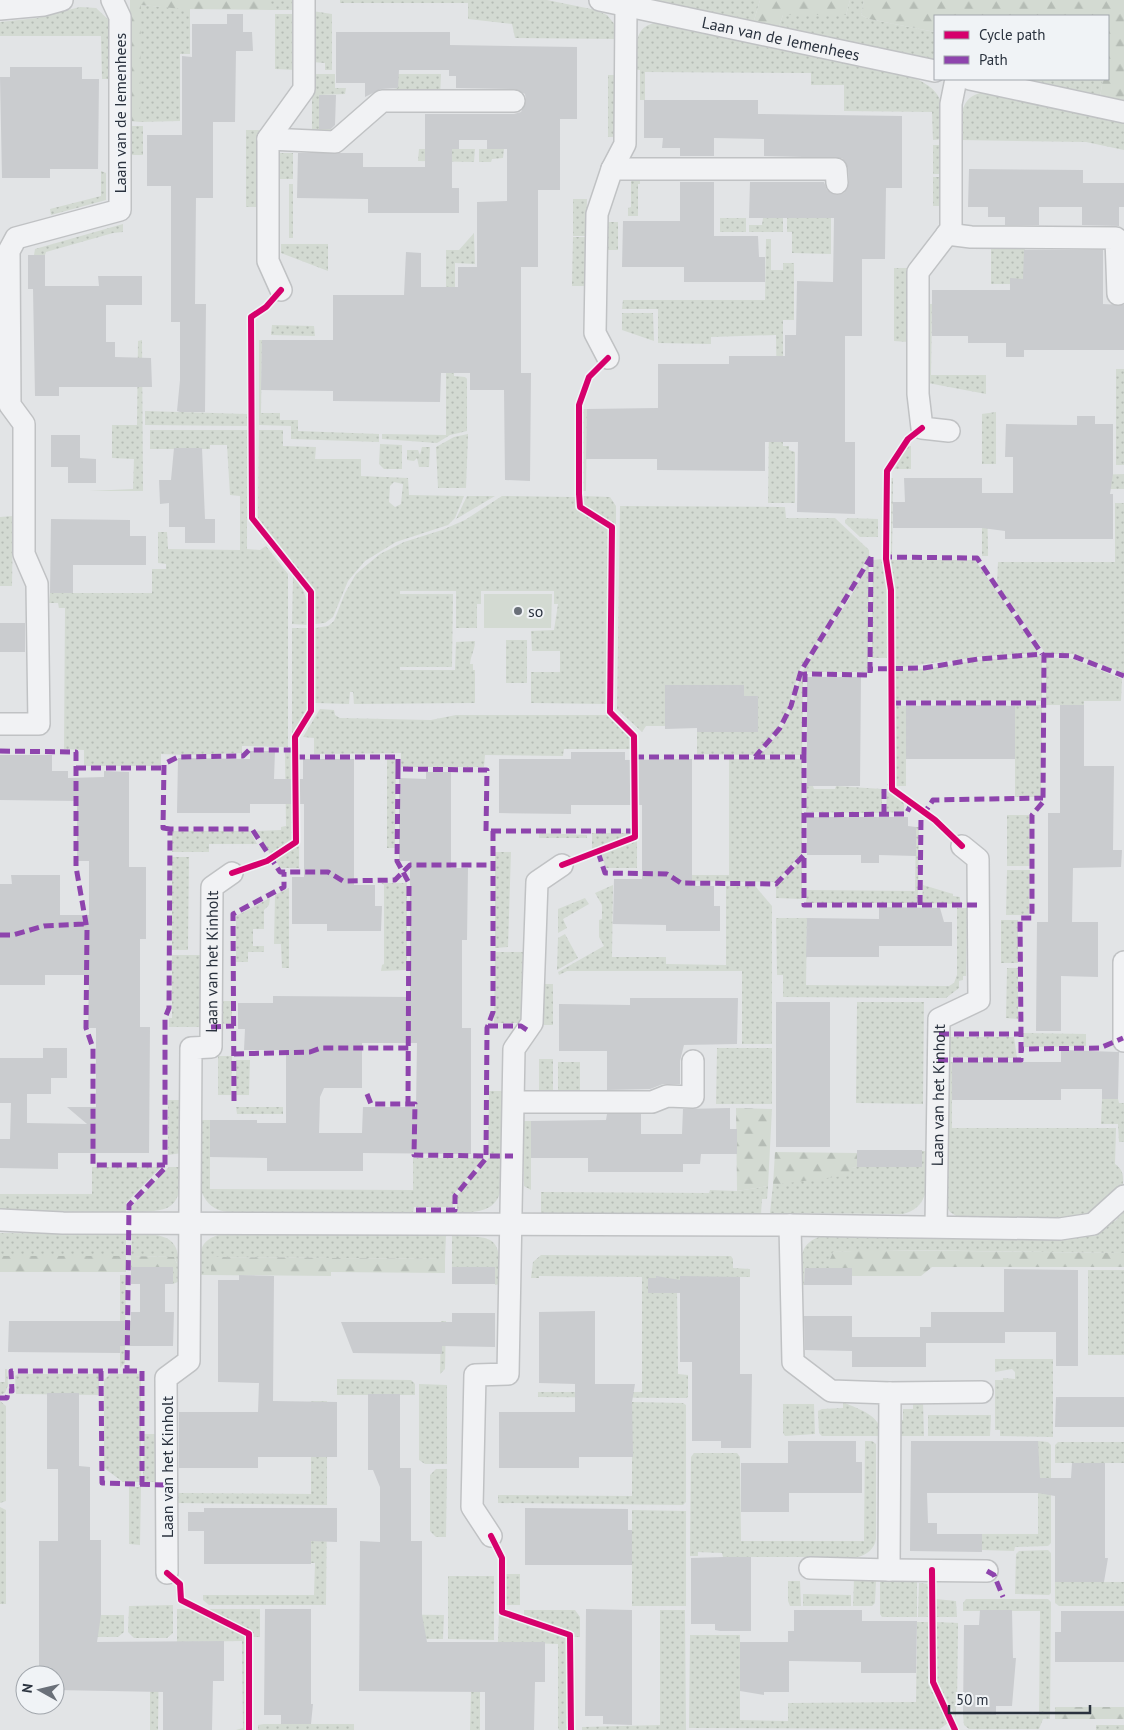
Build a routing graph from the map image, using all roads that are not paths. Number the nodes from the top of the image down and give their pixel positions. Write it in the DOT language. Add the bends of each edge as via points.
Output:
graph roads {
  1 [pos="62,0"];
  2 [pos="112,0"];
  3 [pos="304,0"];
  4 [pos="600,0"];
  5 [pos="626,6"];
  6 [pos="0,9"];
  7 [pos="934,71"];
  8 [pos="956,80"];
  9 [pos="975,80"];
  10 [pos="514,101"];
  11 [pos="1124,112"];
  12 [pos="268,139"];
  13 [pos="612,169"];
  14 [pos="837,183"];
  15 [pos="947,234"];
  16 [pos="281,290"];
  17 [pos="1118,294"];
  18 [pos="608,358"];
  19 [pos="948,431"];
  20 [pos="0,724"];
  21 [pos="962,846"];
  22 [pos="562,865"];
  23 [pos="232,873"];
  24 [pos="1124,962"];
  25 [pos="1124,1041"];
  26 [pos="693,1061"];
  27 [pos="514,1102"];
  28 [pos="1124,1196"];
  29 [pos="0,1220"];
  30 [pos="190,1222"];
  31 [pos="512,1223"];
  32 [pos="790,1225"];
  33 [pos="936,1226"];
  34 [pos="982,1392"];
  35 [pos="890,1394"];
  36 [pos="491,1536"];
  37 [pos="810,1568"];
  38 [pos="889,1570"];
  39 [pos="988,1571"];
  40 [pos="167,1573"];
  1 -- 6 [label="street"];
  2 -- 20 [label="street, Laan van de Iemenhees" via="120,17 120,210 16,238 9,251 10,405 24,424 24,554 37,584 39,724"];
  3 -- 12 [label="street" via="304,89"];
  4 -- 5 [label="street, Laan van de Iemenhees"];
  5 -- 7 [label="street, Laan van de Iemenhees"];
  5 -- 13 [label="street" via="625,144"];
  8 -- 15 [label="street" via="951,104 951,229"];
  9 -- 11 [label="street"];
  10 -- 12 [label="street" via="382,101 335,142"];
  12 -- 16 [label="street" via="268,261"];
  13 -- 14 [label="street" via="836,169"];
  13 -- 18 [label="street" via="597,214 595,333"];
  15 -- 17 [label="street" via="1116,238"];
  15 -- 19 [label="street" via="918,272 918,394 922,428"];
  21 -- 33 [label="street, Laan van het Kinholt" via="978,859 979,1000 939,1019"];
  22 -- 27 [label="street" via="538,882 532,1024 514,1049"];
  23 -- 30 [label="street, Laan van het Kinholt" via="212,887 211,1047 191,1048"];
  24 -- 25 [label="street"];
  26 -- 27 [label="street" via="693,1097 667,1096 652,1102"];
  27 -- 31 [label="street"];
  28 -- 33 [label="street" via="1093,1224 1083,1227"];
  29 -- 30 [label="street"];
  30 -- 31 [label="street"];
  30 -- 40 [label="street, Laan van het Kinholt" via="189,1361 166,1378"];
  31 -- 32 [label="street"];
  31 -- 36 [label="street" via="508,1374 474,1374 472,1507"];
  32 -- 33 [label="street"];
  32 -- 35 [label="street" via="793,1362 831,1391"];
  34 -- 35 [label="street"];
  35 -- 38 [label="street"];
  37 -- 38 [label="street"];
  38 -- 39 [label="street"];
}
